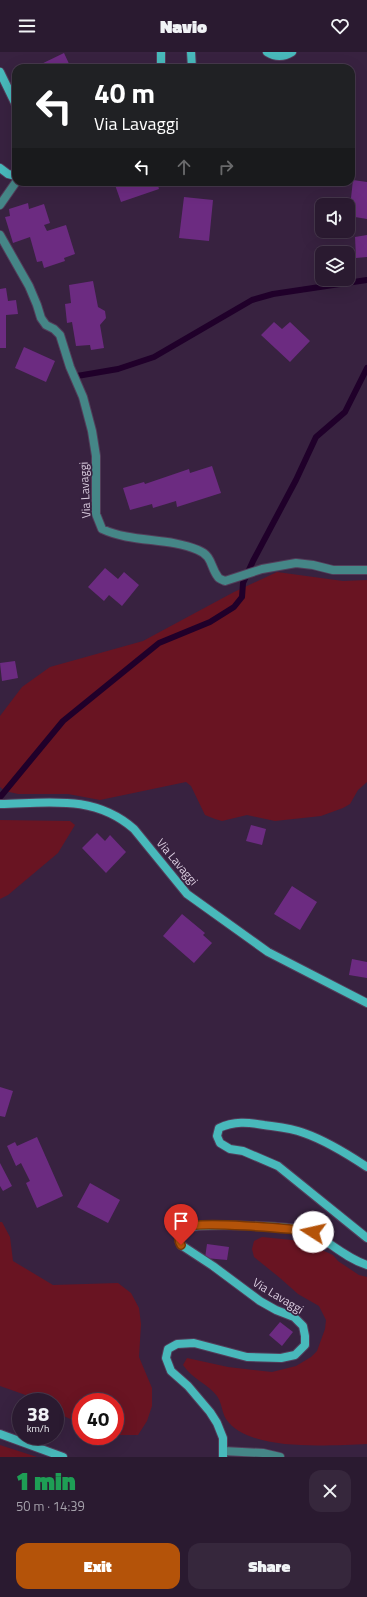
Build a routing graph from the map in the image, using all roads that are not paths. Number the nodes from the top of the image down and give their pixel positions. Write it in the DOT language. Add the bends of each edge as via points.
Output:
graph roads {
  1 [pos="161,52"];
  2 [pos="191,52"];
  3 [pos="267,52"];
  4 [pos="292,52"];
  5 [pos="161,64"];
  6 [pos="192,64"];
  7 [pos="0,72"];
  8 [pos="12,97"];
  9 [pos="0,168"];
  10 [pos="12,175"];
  11 [pos="13,186"];
  12 [pos="0,205"];
  13 [pos="0,235"];
  14 [pos="367,570"];
  15 [pos="0,804"];
  16 [pos="367,1004"];
  17 [pos="367,1167"];
  18 [pos="367,1238"];
  19 [pos="367,1265"];
  20 [pos="0,1434"];
  21 [pos="223,1454"];
  22 [pos="63,1457"];
  23 [pos="280,1457"];
  1 -- 5 [label="street"];
  2 -- 6 [label="street"];
  3 -- 4 [label="street" via="283,56"];
  7 -- 8 [label="street"];
  9 -- 10 [label="street"];
  11 -- 12 [label="street"];
  13 -- 14 [label="street, Via Lavaggi" via="29,286 41,318 46,325 60,334 83,397 95,450 96,514 102,529 122,536 199,550 210,558 218,577 225,581 262,568 296,563 333,570"];
  15 -- 16 [label="street, Via Lavaggi" via="64,802 82,804 113,814 134,829 187,894 268,952"];
  17 -- 18 [label="street" via="305,1133 287,1128 237,1122 219,1128 217,1136 220,1143 230,1150 243,1151 278,1166"];
  19 -- 21 [label="street, Via Lavaggi" via="355,1261 313,1232 204,1225 183,1228 179,1242 184,1248 260,1301 294,1317 303,1326 305,1336 304,1345 295,1355 281,1358 247,1357 194,1343 177,1344 168,1349 166,1358 171,1371 188,1386 217,1423 223,1438"];
  20 -- 22 [label="street"];
  21 -- 23 [label="street" via="263,1453"];
}
